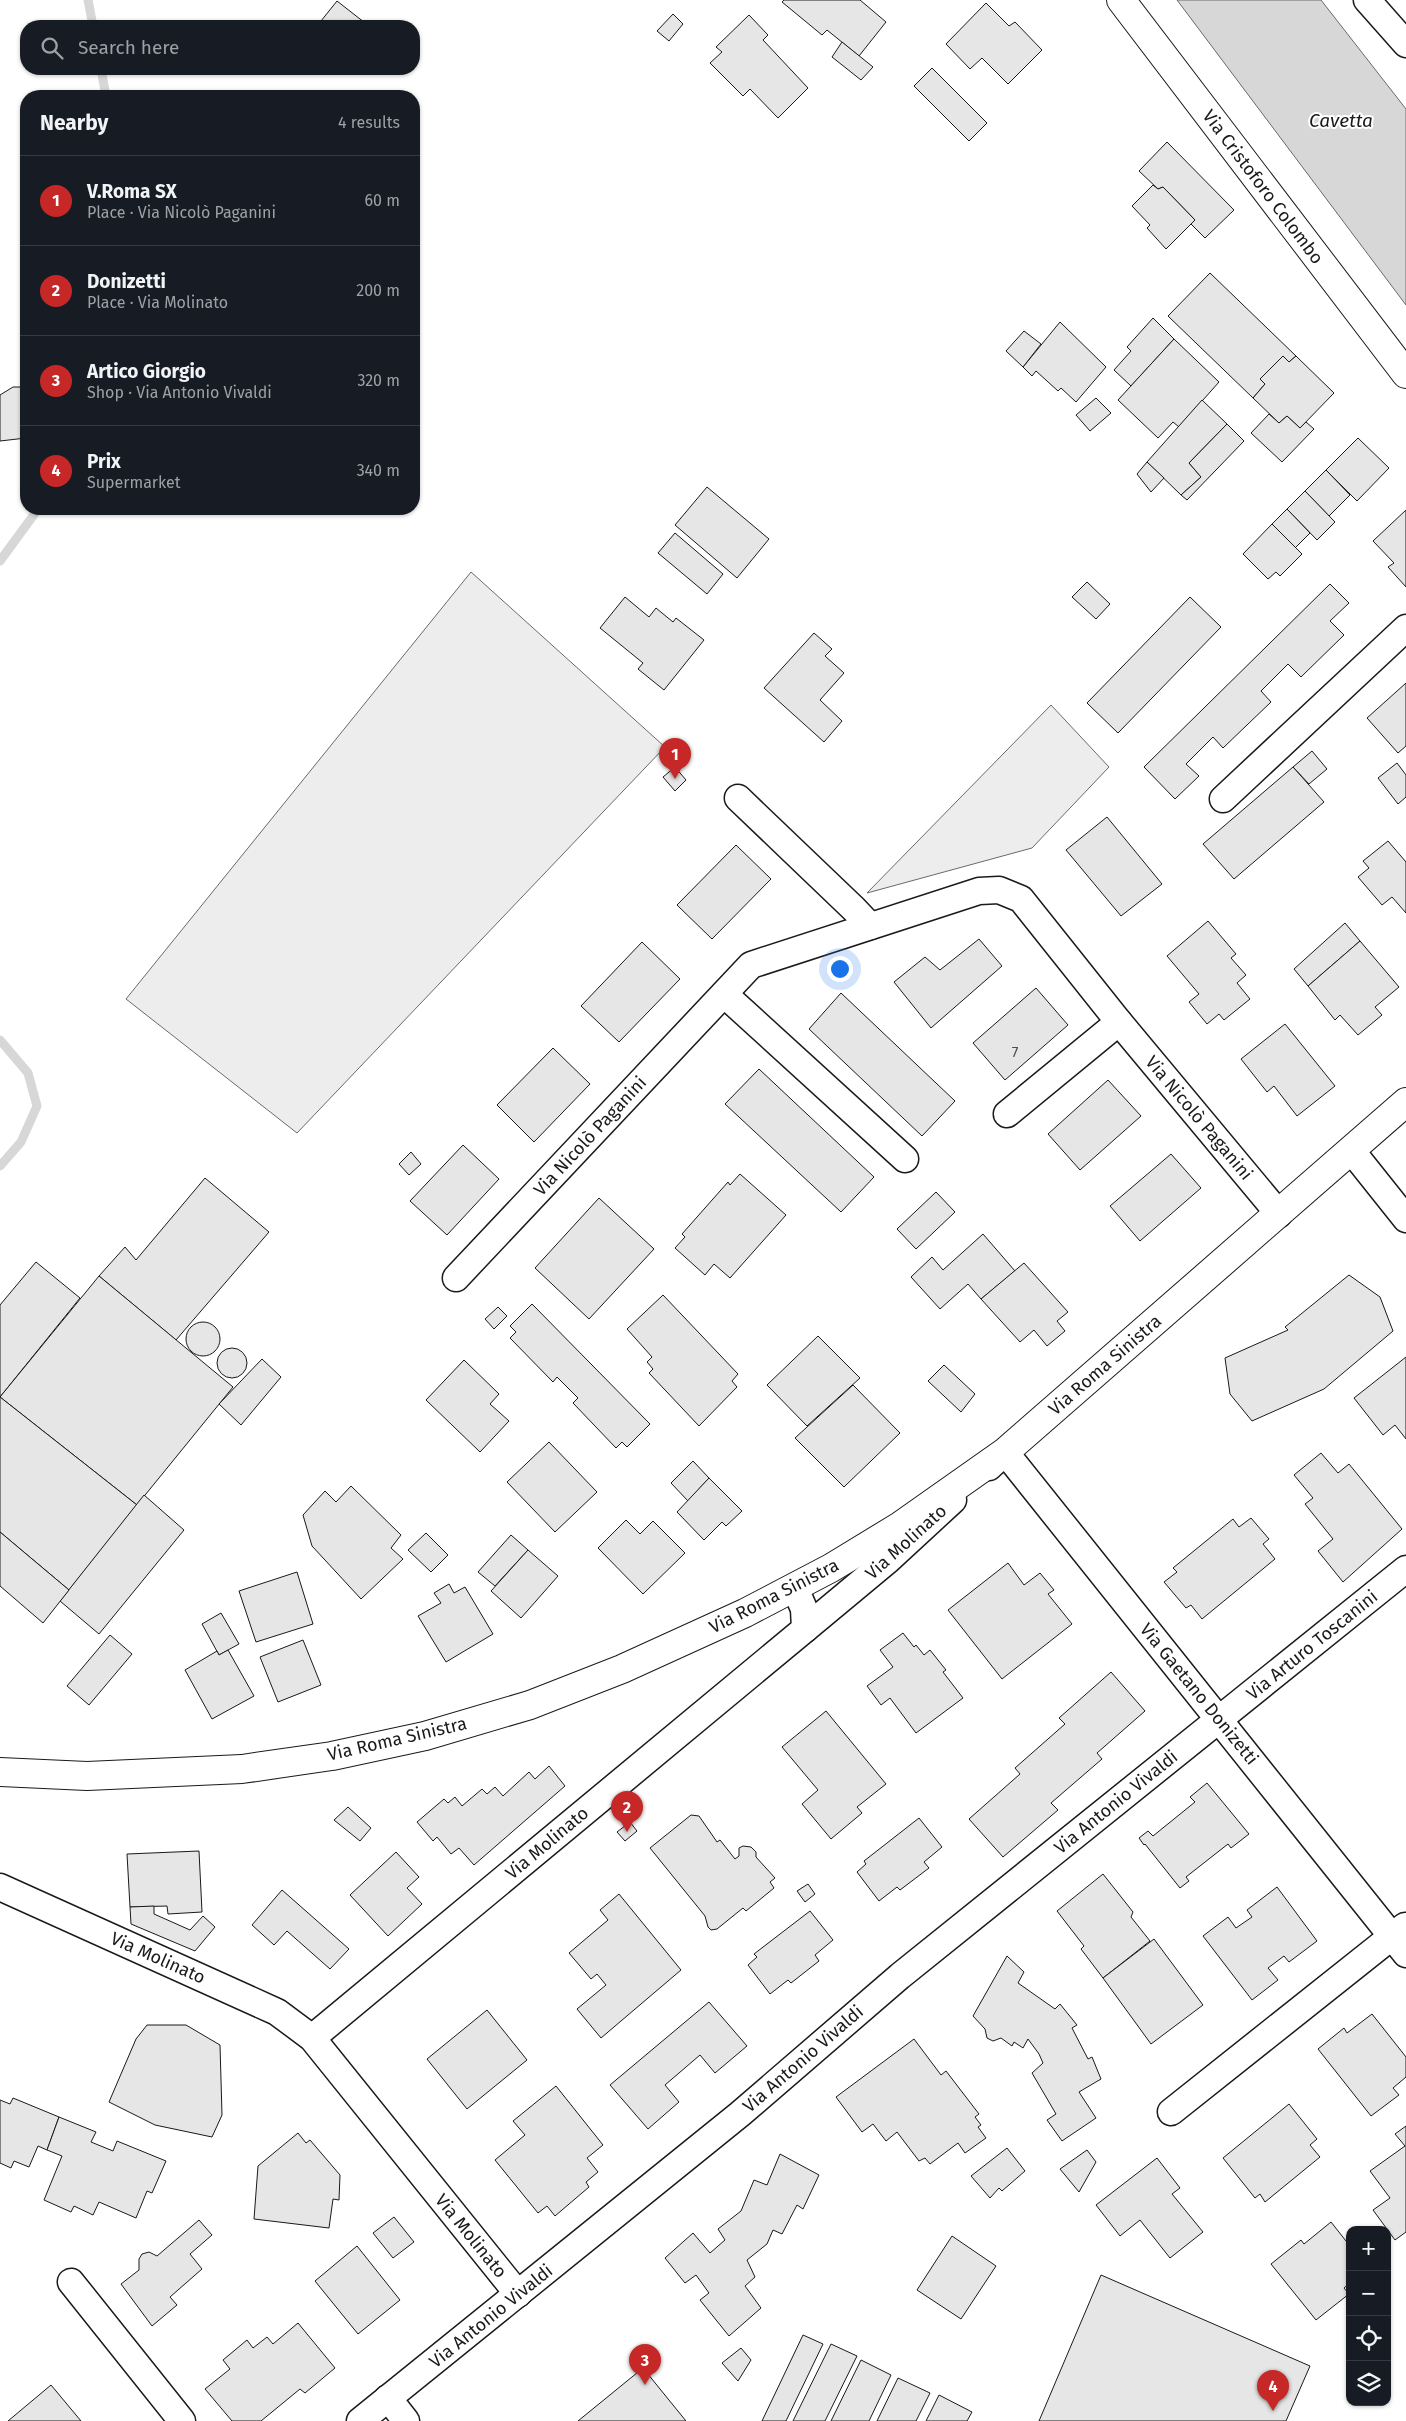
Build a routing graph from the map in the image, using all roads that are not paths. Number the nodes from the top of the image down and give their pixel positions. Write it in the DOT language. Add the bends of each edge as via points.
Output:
graph roads {
  1 [pos="1121,0"];
  2 [pos="1367,0"];
  3 [pos="1406,44"];
  4 [pos="1406,374"];
  5 [pos="1406,628"];
  6 [pos="738,798"];
  7 [pos="1223,799"];
  8 [pos="870,926"];
  9 [pos="724,994"];
  10 [pos="1118,1022"];
  11 [pos="1406,1102"];
  12 [pos="1007,1114"];
  13 [pos="1351,1150"];
  14 [pos="905,1159"];
  15 [pos="1279,1214"];
  16 [pos="1406,1219"];
  17 [pos="456,1278"];
  18 [pos="1005,1452"];
  19 [pos="1406,1569"];
  20 [pos="795,1588"];
  21 [pos="804,1629"];
  22 [pos="1218,1720"];
  23 [pos="0,1772"];
  24 [pos="0,1887"];
  25 [pos="1401,1939"];
  26 [pos="312,2038"];
  27 [pos="1171,2112"];
  28 [pos="72,2282"];
  29 [pos="518,2294"];
  30 [pos="388,2398"];
  31 [pos="182,2421"];
  32 [pos="360,2421"];
  33 [pos="406,2421"];
  1 -- 4 [label="street, Via Cristoforo Colombo"];
  2 -- 3 [label="street"];
  5 -- 7 [label="street"];
  6 -- 8 [label="street"];
  8 -- 9 [label="street, Via Nicolò Paganini" via="751,965"];
  8 -- 10 [label="street, Via Nicolò Paganini" via="979,891 999,890 1021,899"];
  9 -- 14 [label="street"];
  9 -- 17 [label="street, Via Nicolò Paganini"];
  10 -- 12 [label="street"];
  10 -- 15 [label="street, Via Nicolò Paganini"];
  11 -- 13 [label="street, Via Roma Sinistra"];
  13 -- 15 [label="street, Via Roma Sinistra"];
  13 -- 16 [label="street"];
  15 -- 18 [label="street, Via Roma Sinistra"];
  18 -- 20 [label="street, Via Roma Sinistra" via="900,1526"];
  18 -- 21 [label="street, Via Molinato" via="888,1560"];
  18 -- 22 [label="street, Via Gaetano Donizetti"];
  19 -- 22 [label="street, Via Arturo Toscanini"];
  20 -- 21 [label="street" via="804,1609"];
  20 -- 23 [label="street, Via Roma Sinistra" via="622,1669 530,1705 425,1736 332,1756 242,1769 87,1776"];
  21 -- 26 [label="street, Via Molinato"];
  22 -- 25 [label="street, Via Gaetano Donizetti"];
  22 -- 29 [label="street, Via Antonio Vivaldi" via="900,1976 740,2114"];
  24 -- 26 [label="street, Via Molinato" via="277,2012"];
  25 -- 27 [label="street, Via Gaetano Donizetti"];
  26 -- 29 [label="street, Via Molinato"];
  28 -- 31 [label="street"];
  29 -- 30 [label="street, Via Antonio Vivaldi"];
  30 -- 32 [label="street, Via Antonio Vivaldi"];
  30 -- 33 [label="street"];
}
